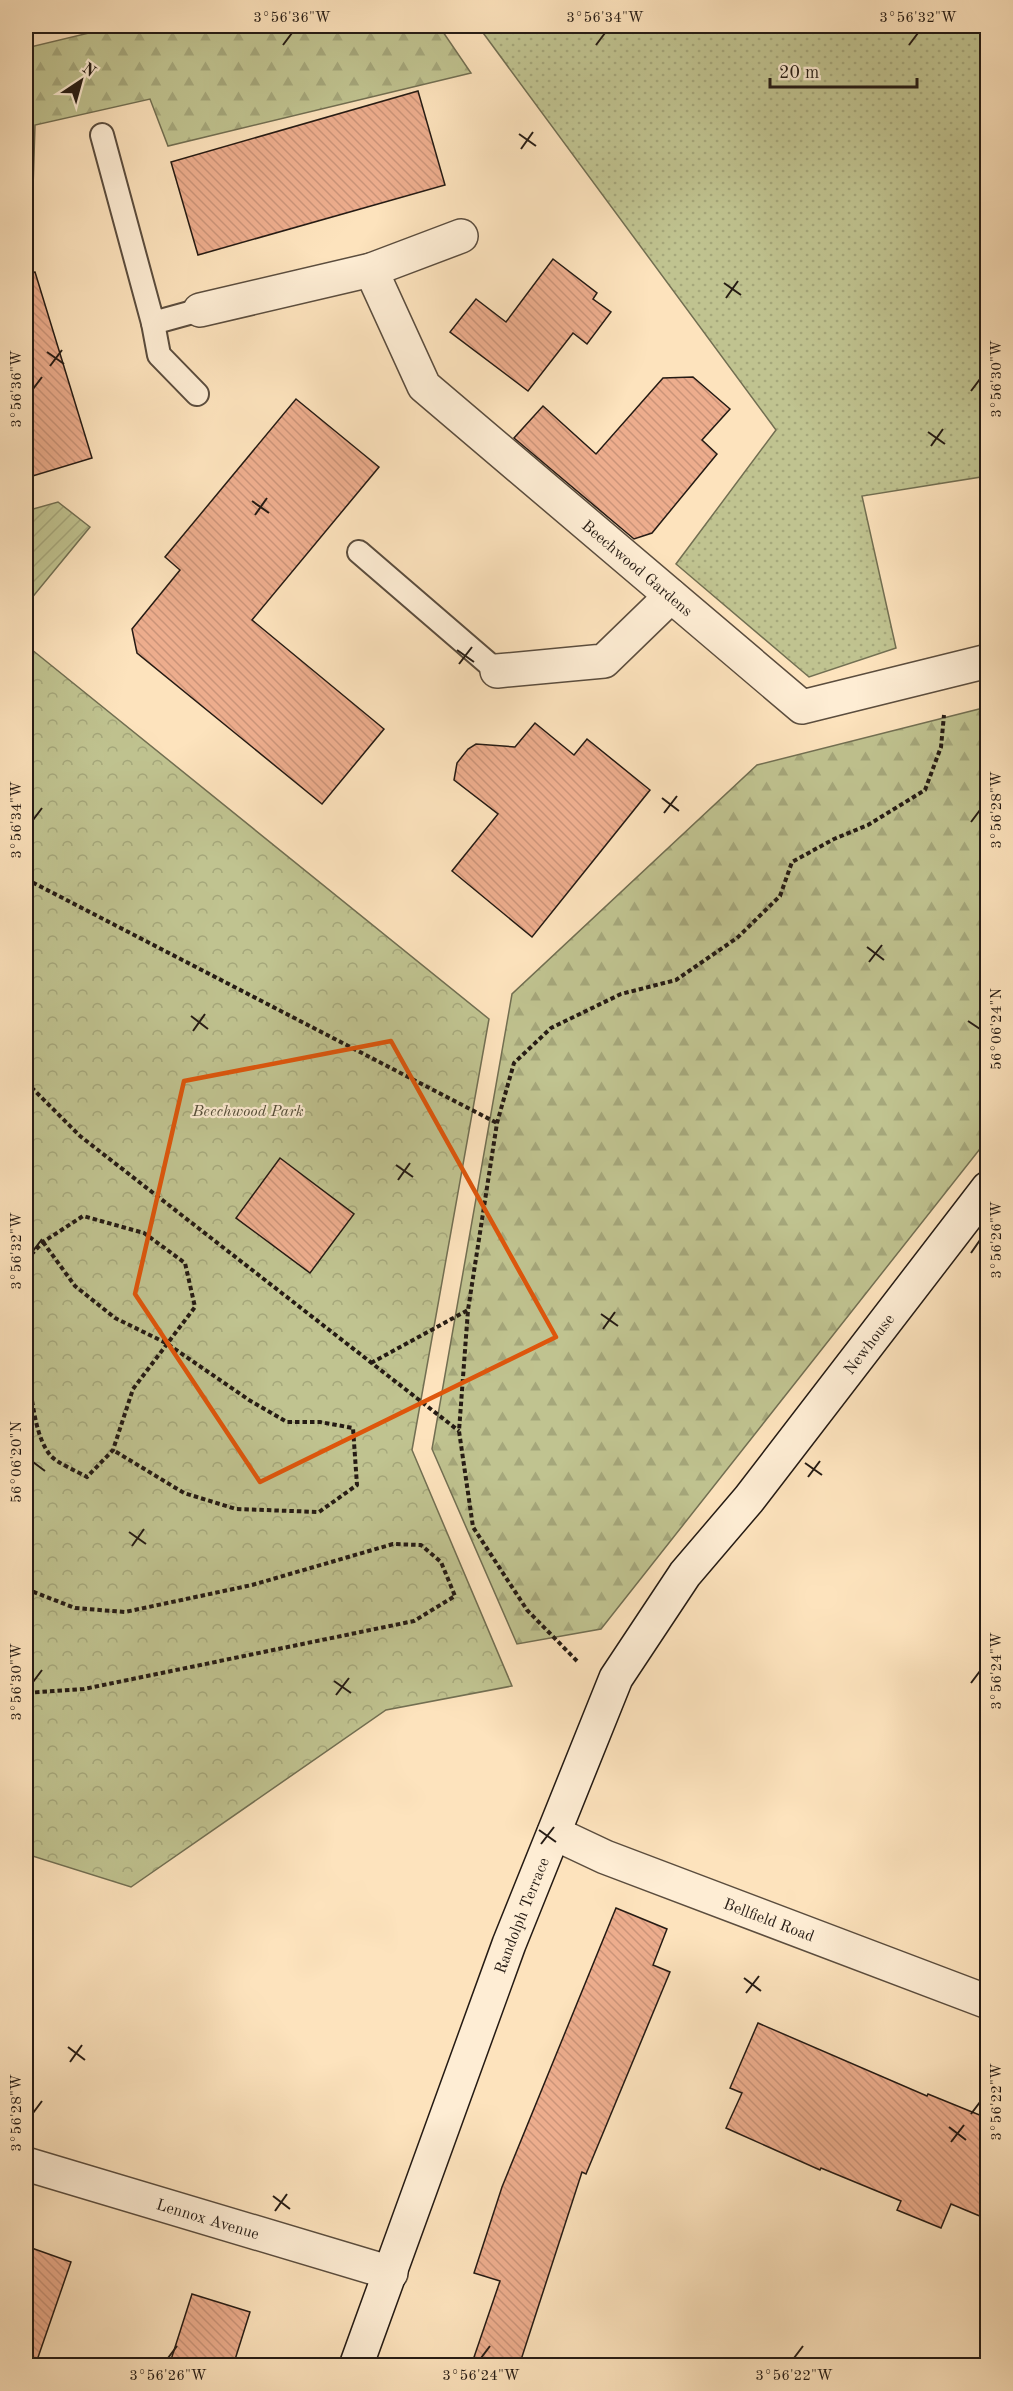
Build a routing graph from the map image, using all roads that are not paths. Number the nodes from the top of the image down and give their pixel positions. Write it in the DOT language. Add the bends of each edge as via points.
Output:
graph roads {
  1 [pos="102,135"];
  2 [pos="461,236"];
  3 [pos="371,270"];
  4 [pos="200,310"];
  5 [pos="153,323"];
  6 [pos="197,394"];
  7 [pos="359,552"];
  8 [pos="671,596"];
  9 [pos="987,661"];
  10 [pos="497,671"];
  11 [pos="987,1188"];
  12 [pos="749,1499"];
  13 [pos="554,1833"];
  14 [pos="987,2002"];
  15 [pos="26,2164"];
  16 [pos="391,2273"];
  17 [pos="356,2366"];
  1 -- 5 [label="lane"];
  2 -- 3 [label="street"];
  3 -- 4 [label="street"];
  3 -- 8 [label="street, Beechwood Gardens" via="424,386"];
  4 -- 5 [label="lane"];
  5 -- 6 [label="lane" via="159,355"];
  7 -- 10 [label="lane"];
  8 -- 9 [label="street, Beechwood Gardens" via="802,707"];
  8 -- 10 [label="street" via="604,661"];
  11 -- 12 [label="street, Newhouse"];
  12 -- 13 [label="street, Randolph Terrace" via="685,1574 616,1678"];
  13 -- 14 [label="street, Bellfield Road" via="605,1857"];
  13 -- 16 [label="street, Randolph Terrace" via="509,1944"];
  15 -- 16 [label="street, Lennox Avenue"];
  16 -- 17 [label="street, Randolph Terrace"];
}
